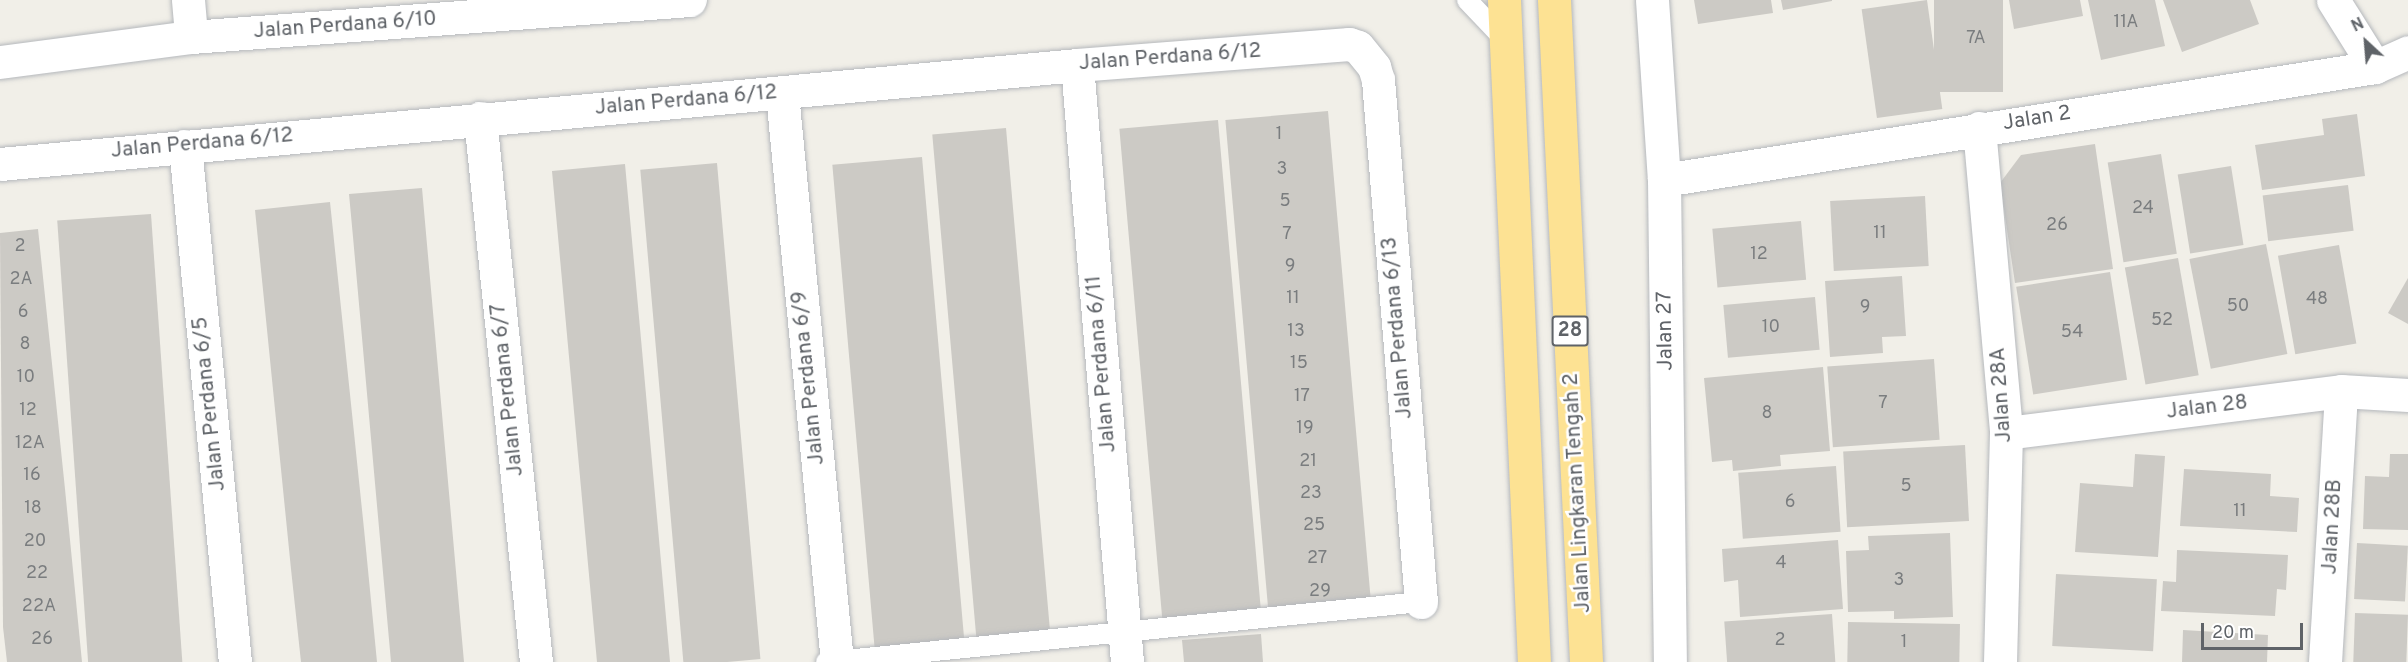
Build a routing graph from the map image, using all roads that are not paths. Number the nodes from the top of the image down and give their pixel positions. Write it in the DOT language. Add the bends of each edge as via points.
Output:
graph roads {
  1 [pos="188,0"];
  2 [pos="690,0"];
  3 [pos="1467,0"];
  4 [pos="1504,0"];
  5 [pos="1554,0"];
  6 [pos="1652,0"];
  7 [pos="2333,0"];
  8 [pos="605,3"];
  9 [pos="191,37"];
  10 [pos="1507,42"];
  11 [pos="1368,57"];
  12 [pos="2394,59"];
  13 [pos="0,62"];
  14 [pos="1077,65"];
  15 [pos="782,94"];
  16 [pos="480,118"];
  17 [pos="1979,128"];
  18 [pos="185,146"];
  19 [pos="0,164"];
  20 [pos="1664,180"];
  21 [pos="2341,391"];
  22 [pos="2408,395"];
  23 [pos="2006,433"];
  24 [pos="1421,602"];
  25 [pos="1125,647"];
  26 [pos="236,662"];
  27 [pos="536,662"];
  28 [pos="832,662"];
  29 [pos="1534,662"];
  30 [pos="1586,662"];
  31 [pos="1670,662"];
  32 [pos="2000,662"];
  33 [pos="2325,662"];
  1 -- 9 [label="street"];
  2 -- 8 [label="street, Jalan Perdana 6/10"];
  3 -- 10 [label="lane"];
  4 -- 10 [label="highway, 28"];
  5 -- 30 [label="highway, Jalan Lingkaran Tengah 2 / 28"];
  6 -- 20 [label="street, Jalan 27"];
  7 -- 12 [label="street"];
  8 -- 9 [label="street, Jalan Perdana 6/10"];
  9 -- 13 [label="street, Jalan Perdana 6/10"];
  10 -- 29 [label="highway, 28"];
  11 -- 14 [label="street, Jalan Perdana 6/12" via="1359,47 1349,44"];
  11 -- 24 [label="street, Jalan Perdana 6/13" via="1378,80"];
  12 -- 17 [label="street, Jalan 2"];
  14 -- 15 [label="street, Jalan Perdana 6/12"];
  14 -- 25 [label="street, Jalan Perdana 6/11"];
  15 -- 16 [label="street, Jalan Perdana 6/12"];
  15 -- 28 [label="street, Jalan Perdana 6/9"];
  16 -- 18 [label="street, Jalan Perdana 6/12"];
  16 -- 27 [label="street, Jalan Perdana 6/7"];
  17 -- 20 [label="street, Jalan 2"];
  17 -- 23 [label="street, Jalan 28A"];
  18 -- 19 [label="street, Jalan Perdana 6/12"];
  18 -- 26 [label="street, Jalan Perdana 6/5"];
  20 -- 31 [label="street, Jalan 27"];
  21 -- 22 [label="street, Jalan 28"];
  21 -- 23 [label="street, Jalan 28"];
  21 -- 33 [label="street, Jalan 28B"];
  23 -- 32 [label="street, Jalan 28A"];
  24 -- 25 [label="lane"];
  25 -- 28 [label="lane"];
}
